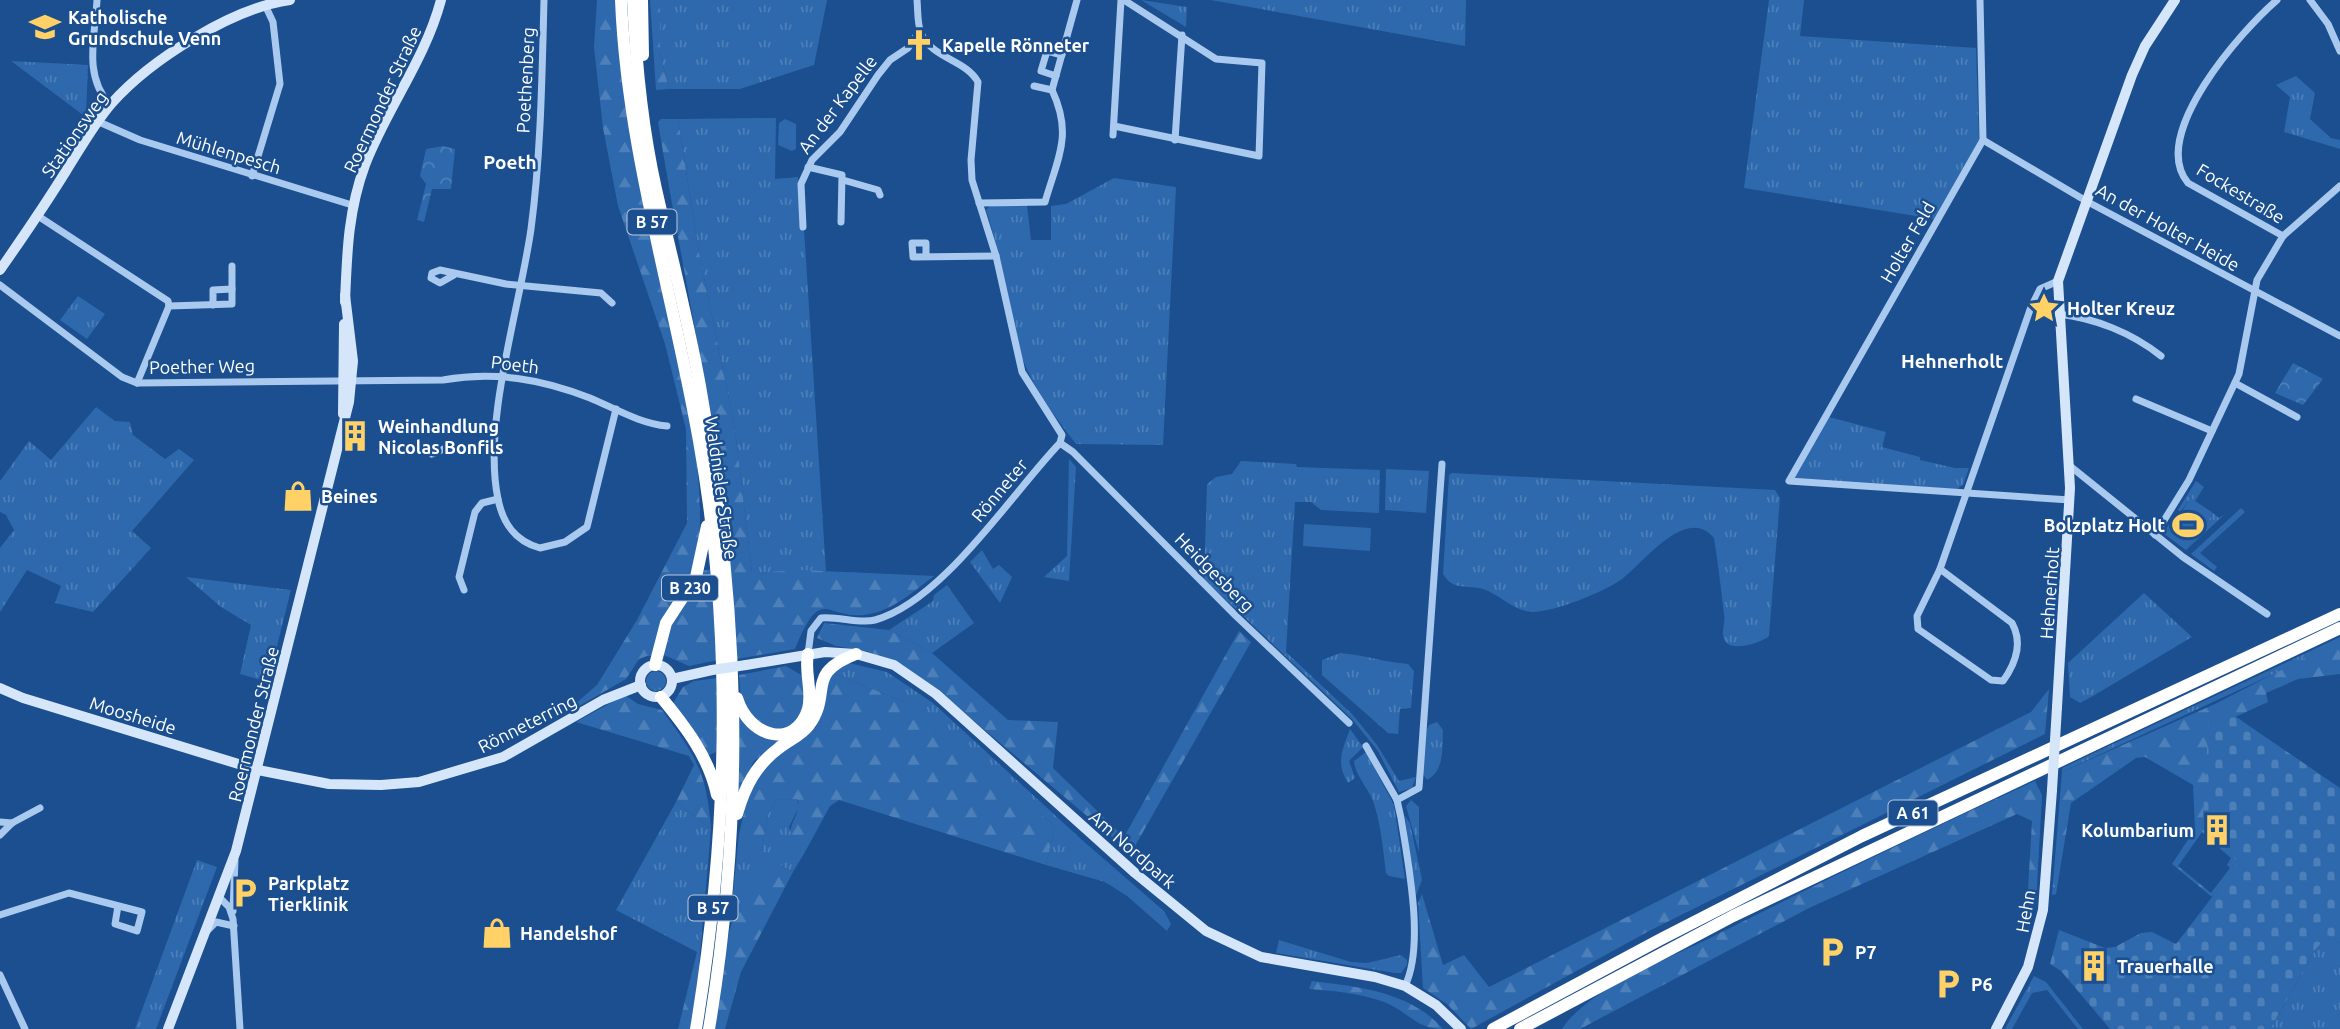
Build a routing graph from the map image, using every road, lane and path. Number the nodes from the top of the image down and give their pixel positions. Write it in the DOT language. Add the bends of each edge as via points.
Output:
graph roads {
  1 [pos="97,0"];
  2 [pos="290,0"];
  3 [pos="441,0"];
  4 [pos="544,0"];
  5 [pos="621,0"];
  6 [pos="633,0"];
  7 [pos="642,0"];
  8 [pos="917,0"];
  9 [pos="1077,0"];
  10 [pos="1123,0"];
  11 [pos="1980,0"];
  12 [pos="2175,0"];
  13 [pos="2277,0"];
  14 [pos="2310,0"];
  15 [pos="276,1"];
  16 [pos="265,5"];
  17 [pos="920,30"];
  18 [pos="1182,35"];
  19 [pos="2340,51"];
  20 [pos="1062,55"];
  21 [pos="1056,76"];
  22 [pos="1034,86"];
  23 [pos="1052,90"];
  24 [pos="110,106"];
  25 [pos="99,122"];
  26 [pos="1114,126"];
  27 [pos="1114,135"];
  28 [pos="1983,139"];
  29 [pos="1175,140"];
  30 [pos="808,167"];
  31 [pos="252,176"];
  32 [pos="843,180"];
  33 [pos="2340,186"];
  34 [pos="880,195"];
  35 [pos="979,202"];
  36 [pos="2088,202"];
  37 [pos="352,205"];
  38 [pos="38,215"];
  39 [pos="841,222"];
  40 [pos="803,228"];
  41 [pos="668,236"];
  42 [pos="2283,236"];
  43 [pos="996,256"];
  44 [pos="926,257"];
  45 [pos="232,266"];
  46 [pos="0,270"];
  47 [pos="454,275"];
  48 [pos="2058,281"];
  49 [pos="0,285"];
  50 [pos="520,286"];
  51 [pos="232,289"];
  52 [pos="2254,292"];
  53 [pos="612,303"];
  54 [pos="213,305"];
  55 [pos="169,306"];
  56 [pos="2058,314"];
  57 [pos="2340,336"];
  58 [pos="2161,356"];
  59 [pos="505,375"];
  60 [pos="347,381"];
  61 [pos="137,383"];
  62 [pos="2235,383"];
  63 [pos="2136,399"];
  64 [pos="616,409"];
  65 [pos="2297,417"];
  66 [pos="667,426"];
  67 [pos="2212,431"];
  68 [pos="1060,443"];
  69 [pos="496,452"];
  70 [pos="432,454"];
  71 [pos="1441,464"];
  72 [pos="2070,466"];
  73 [pos="1965,493"];
  74 [pos="498,499"];
  75 [pos="2070,500"];
  76 [pos="710,505"];
  77 [pos="2155,535"];
  78 [pos="1940,569"];
  79 [pos="464,590"];
  80 [pos="2267,614"];
  81 [pos="2340,614"];
  82 [pos="2340,628"];
  83 [pos="808,654"];
  84 [pos="856,654"];
  85 [pos="655,666"];
  86 [pos="672,679"];
  87 [pos="734,682"];
  88 [pos="641,685"];
  89 [pos="0,688"];
  90 [pos="661,697"];
  91 [pos="818,700"];
  92 [pos="1346,720"];
  93 [pos="1366,746"];
  94 [pos="258,770"];
  95 [pos="2052,790"];
  96 [pos="1397,800"];
  97 [pos="40,808"];
  98 [pos="0,822"];
  99 [pos="12,823"];
  100 [pos="726,832"];
  101 [pos="0,835"];
  102 [pos="236,851"];
  103 [pos="219,897"];
  104 [pos="118,906"];
  105 [pos="0,915"];
  106 [pos="234,923"];
  107 [pos="206,931"];
  108 [pos="0,975"];
  109 [pos="1405,986"];
  110 [pos="25,1029"];
  111 [pos="168,1029"];
  112 [pos="240,1029"];
  113 [pos="696,1029"];
  114 [pos="709,1029"];
  115 [pos="1461,1029"];
  116 [pos="1493,1029"];
  117 [pos="1520,1029"];
  118 [pos="1996,1029"];
  1 -- 24 [label="street" via="92,72 98,91"];
  2 -- 15 [label="street, Stationsweg"];
  3 -- 37 [label="street, Roermonder Straße" via="421,58 366,163"];
  4 -- 50 [label="street, Poethenberg" via="535,192"];
  5 -- 76 [label="highway, Waldnieler Straße / B 57" via="629,103"];
  6 -- 41 [label="highway, Waldnieler Straße / B 57" via="641,106"];
  7 -- 41 [label="highway" via="643,61 665,190"];
  8 -- 17 [label="street"];
  9 -- 20 [label="street"];
  10 -- 18 [label="street"];
  10 -- 26 [label="street"];
  11 -- 28 [label="street"];
  12 -- 36 [label="street, Hehnerholt" via="2132,75"];
  13 -- 42 [label="street, Fockestraße" via="2215,67 2181,139 2179,161 2180,174 2188,183"];
  14 -- 19 [label="street"];
  15 -- 16 [label="street, Stationsweg"];
  16 -- 24 [label="street, Stationsweg" via="209,30 169,56"];
  16 -- 31 [label="street" via="273,22 280,84"];
  17 -- 30 [label="street, An der Kapelle" via="908,48 890,60"];
  17 -- 35 [label="street" via="935,51 969,69 978,82 971,160"];
  18 -- 29 [label="street"];
  18 -- 29 [label="street" via="1216,59 1262,63 1259,156"];
  20 -- 21 [label="street"];
  20 -- 21 [label="street" via="1046,51 1041,71"];
  21 -- 23 [label="street"];
  22 -- 23 [label="street"];
  23 -- 35 [label="street" via="1065,129 1045,202"];
  24 -- 25 [label="street, Stationsweg"];
  25 -- 31 [label="street, Mühlenpesch" via="111,130"];
  25 -- 38 [label="street, Stationsweg"];
  26 -- 27 [label="street"];
  26 -- 29 [label="street"];
  28 -- 36 [label="street, An der Holter Heide"];
  28 -- 73 [label="street, Holter Feld" via="1789,481"];
  30 -- 32 [label="street, An der Kapelle" via="842,175"];
  30 -- 40 [label="street, An der Kapelle" via="801,184"];
  31 -- 37 [label="street, Mühlenpesch"];
  32 -- 34 [label="street, An der Kapelle" via="878,190"];
  32 -- 39 [label="street"];
  33 -- 42 [label="street"];
  35 -- 43 [label="street"];
  36 -- 48 [label="street, Hehnerholt"];
  36 -- 52 [label="street, An der Holter Heide"];
  37 -- 60 [label="street, Roermonder Straße" via="346,240"];
  38 -- 46 [label="street, Stationsweg"];
  38 -- 55 [label="street"];
  41 -- 87 [label="highway, Waldnieler Straße / B 57" via="699,383 723,531"];
  42 -- 52 [label="street"];
  43 -- 44 [label="street"];
  43 -- 68 [label="street" via="1022,372 1062,435"];
  45 -- 51 [label="street"];
  47 -- 50 [label="street"];
  48 -- 56 [label="street, Hehnerholt"];
  48 -- 73 [label="street" via="2040,289 2031,307"];
  49 -- 61 [label="street, Poether Weg"];
  50 -- 53 [label="street" via="601,293"];
  50 -- 59 [label="street, Poethenberg"];
  51 -- 54 [label="street" via="232,304"];
  51 -- 54 [label="street" via="213,290"];
  52 -- 57 [label="street, An der Holter Heide"];
  52 -- 62 [label="street" via="2247,344"];
  54 -- 55 [label="street"];
  55 -- 61 [label="street"];
  56 -- 58 [label="street" via="2085,317 2145,343"];
  56 -- 72 [label="street, Hehnerholt"];
  59 -- 60 [label="street, Poeth"];
  59 -- 64 [label="street, Poeth" via="542,382"];
  59 -- 69 [label="street, Poethenberg"];
  60 -- 61 [label="street, Poether Weg"];
  60 -- 94 [label="street, Roermonder Straße" via="343,419"];
  62 -- 65 [label="street"];
  62 -- 67 [label="street"];
  63 -- 67 [label="street"];
  64 -- 66 [label="street, Poeth"];
  64 -- 74 [label="street" via="586,527 555,546 527,545 507,525"];
  67 -- 77 [label="street"];
  68 -- 83 [label="street, Rönneter" via="965,556 933,584 871,621 821,618 811,631"];
  68 -- 92 [label="street, Heidgesberg"];
  69 -- 70 [label="street" via="446,448"];
  69 -- 74 [label="street, Poethenberg"];
  71 -- 96 [label="street" via="1419,788"];
  72 -- 75 [label="street, Hehnerholt"];
  72 -- 77 [label="street"];
  73 -- 75 [label="street"];
  73 -- 78 [label="street"];
  74 -- 79 [label="street" via="482,503 475,512 459,577"];
  75 -- 95 [label="street, Hehnerholt, bridge"];
  76 -- 85 [label="highway, B 230" via="700,564 666,623"];
  76 -- 100 [label="highway, Waldnieler Straße / B 57" via="721,641"];
  77 -- 80 [label="street"];
  78 -- 78 [label="street" via="1917,616 1917,629 1991,680 2003,681 2017,659 2017,632 2012,623"];
  81 -- 116 [label="highway, A 61" via="1839,848"];
  82 -- 117 [label="highway, A 61" via="1733,916"];
  83 -- 84 [label="street, Am Nordpark"];
  83 -- 86 [label="street, bridge"];
  83 -- 87 [label="highway" via="808,709 803,719 783,733 762,732 750,724"];
  83 -- 91 [label="highway"];
  84 -- 91 [label="highway" via="826,671"];
  84 -- 109 [label="street, Am Nordpark" via="894,665 936,694 1206,931 1261,957 1375,976"];
  85 -- 86 [label="street" via="668,670"];
  85 -- 88 [label="street" via="645,670"];
  86 -- 90 [label="street"];
  87 -- 100 [label="highway, Waldnieler Straße / B 57"];
  88 -- 90 [label="street" via="646,693"];
  88 -- 94 [label="street, Rönneterring" via="603,700 503,757 419,782 329,784"];
  89 -- 94 [label="street, Moosheide"];
  90 -- 100 [label="highway" via="702,752 712,773"];
  91 -- 100 [label="highway" via="808,726 766,758 751,777"];
  93 -- 96 [label="street"];
  94 -- 102 [label="street, Roermonder Straße"];
  95 -- 118 [label="street, Hehn" via="2043,910 2028,967"];
  96 -- 109 [label="street" via="1415,942"];
  97 -- 99 [label="street"];
  98 -- 99 [label="street"];
  99 -- 101 [label="street"];
  100 -- 113 [label="highway, Waldnieler Straße / B 57"];
  100 -- 114 [label="highway, Waldnieler Straße / B 57" via="722,950"];
  102 -- 103 [label="street, Roermonder Straße"];
  102 -- 106 [label="street"];
  103 -- 106 [label="street" via="229,907"];
  103 -- 107 [label="street, Roermonder Straße"];
  104 -- 105 [label="street" via="69,893"];
  106 -- 107 [label="street" via="216,922"];
  106 -- 112 [label="street"];
  107 -- 111 [label="street, Roermonder Straße"];
  108 -- 110 [label="street"];
  109 -- 115 [label="street, Am Nordpark" via="1436,1005"];
}
